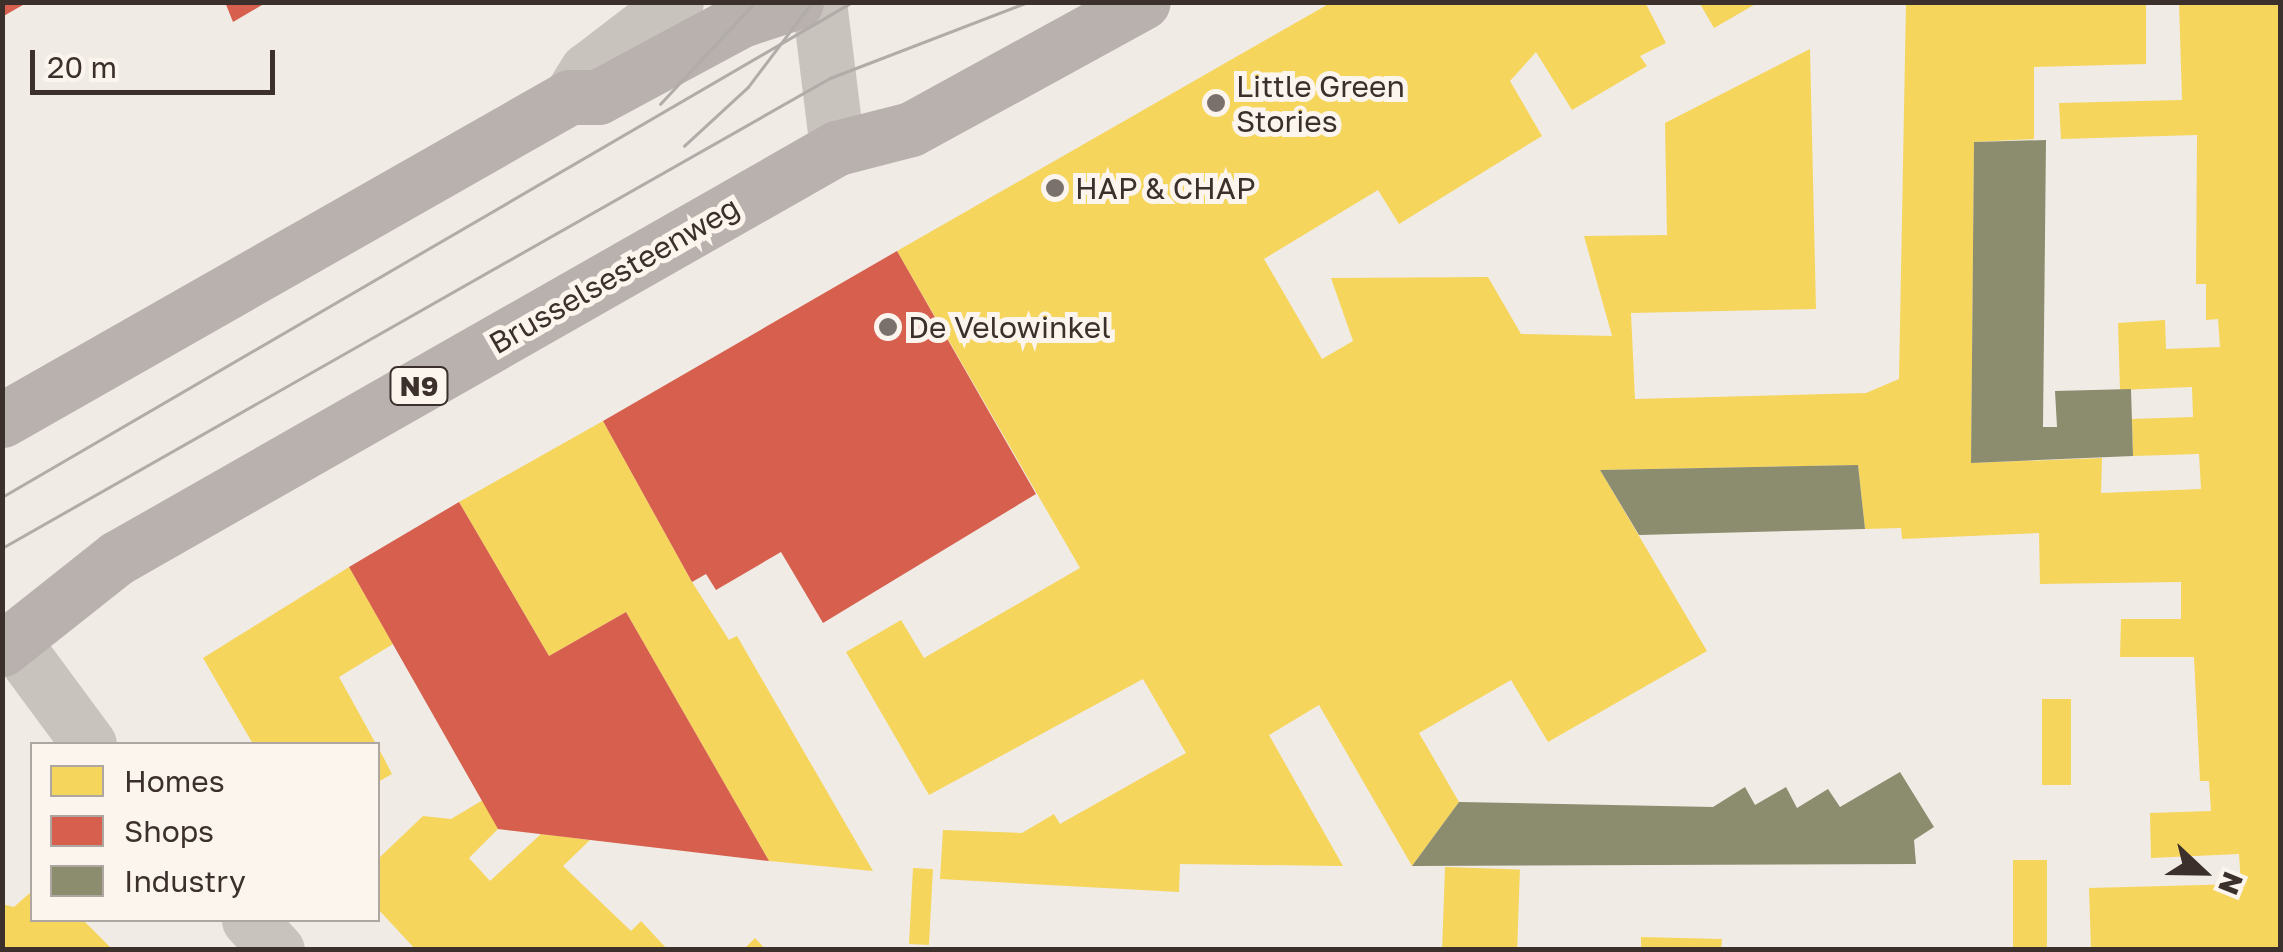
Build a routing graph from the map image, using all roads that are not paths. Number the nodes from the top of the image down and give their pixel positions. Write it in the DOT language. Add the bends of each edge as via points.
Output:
graph roads {
  1 [pos="676,2"];
  2 [pos="796,2"];
  3 [pos="818,2"];
  4 [pos="1143,2"];
  5 [pos="570,97"];
  6 [pos="837,148"];
  7 [pos="2,420"];
  8 [pos="8,645"];
  9 [pos="87,742"];
  10 [pos="251,922"];
  11 [pos="278,950"];
  1 -- 5 [label="street" via="586,70"];
  2 -- 5 [label="main road" via="741,20 598,97"];
  3 -- 6 [label="street"];
  4 -- 6 [label="main road, Brusselsesteenweg / N9" via="911,129"];
  5 -- 7 [label="main road"];
  6 -- 8 [label="main road, Brusselsesteenweg / N9" via="117,558"];
  8 -- 9 [label="street"];
  10 -- 11 [label="street"];
}
